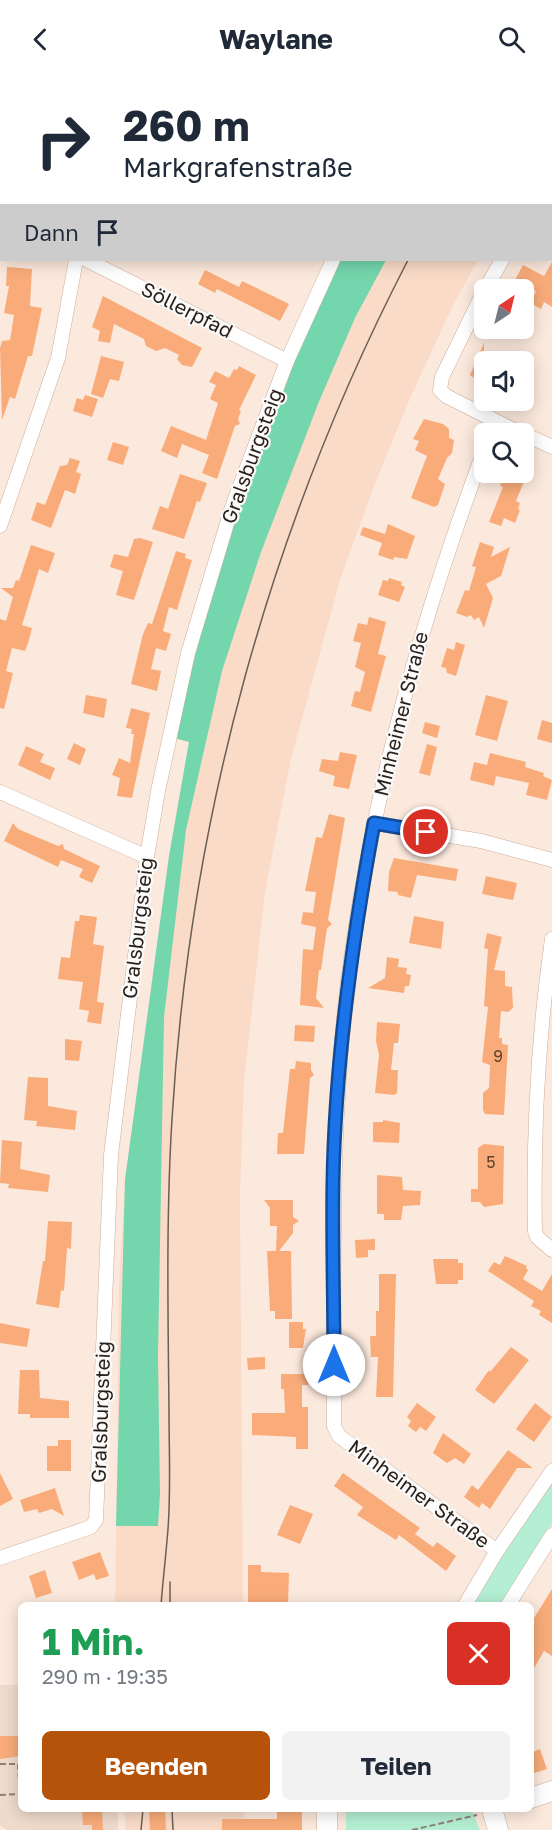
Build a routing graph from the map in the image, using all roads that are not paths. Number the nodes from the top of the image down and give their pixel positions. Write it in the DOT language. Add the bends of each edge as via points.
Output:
graph roads {
  1 [pos="76,261"];
  2 [pos="89,261"];
  3 [pos="333,261"];
  4 [pos="501,261"];
  5 [pos="491,279"];
  6 [pos="474,312"];
  7 [pos="287,361"];
  8 [pos="486,423"];
  9 [pos="534,439"];
  10 [pos="552,447"];
  11 [pos="474,478"];
  12 [pos="0,526"];
  13 [pos="0,792"];
  14 [pos="374,823"];
  15 [pos="147,856"];
  16 [pos="552,860"];
  17 [pos="552,939"];
  18 [pos="552,1250"];
  19 [pos="552,1471"];
  20 [pos="552,1535"];
  21 [pos="496,1551"];
  22 [pos="0,1558"];
  23 [pos="467,1602"];
  24 [pos="510,1602"];
  25 [pos="552,1791"];
  26 [pos="534,1797"];
  27 [pos="327,1812"];
  28 [pos="327,1830"];
  1 -- 12 [label="street" via="58,358"];
  2 -- 7 [label="street, Söllerpfad"];
  3 -- 7 [label="street, Gralsburgsteig"];
  4 -- 5 [label="street"];
  6 -- 8 [label="street" via="442,377 440,390"];
  7 -- 15 [label="street, Gralsburgsteig" via="257,436 188,653"];
  9 -- 10 [label="street"];
  11 -- 14 [label="street, Minheimer Straße" via="416,650"];
  13 -- 15 [label="street"];
  14 -- 16 [label="street" via="481,841"];
  14 -- 21 [label="street, Minheimer Straße" via="351,954 338,1095 333,1181 335,1431"];
  15 -- 22 [label="street, Gralsburgsteig" via="111,1155 96,1520 91,1527"];
  17 -- 18 [label="street" via="537,1079 537,1237"];
  19 -- 21 [label="street"];
  20 -- 24 [label="street"];
  21 -- 23 [label="street"];
  25 -- 26 [label="street"];
  27 -- 28 [label="street"];
}
